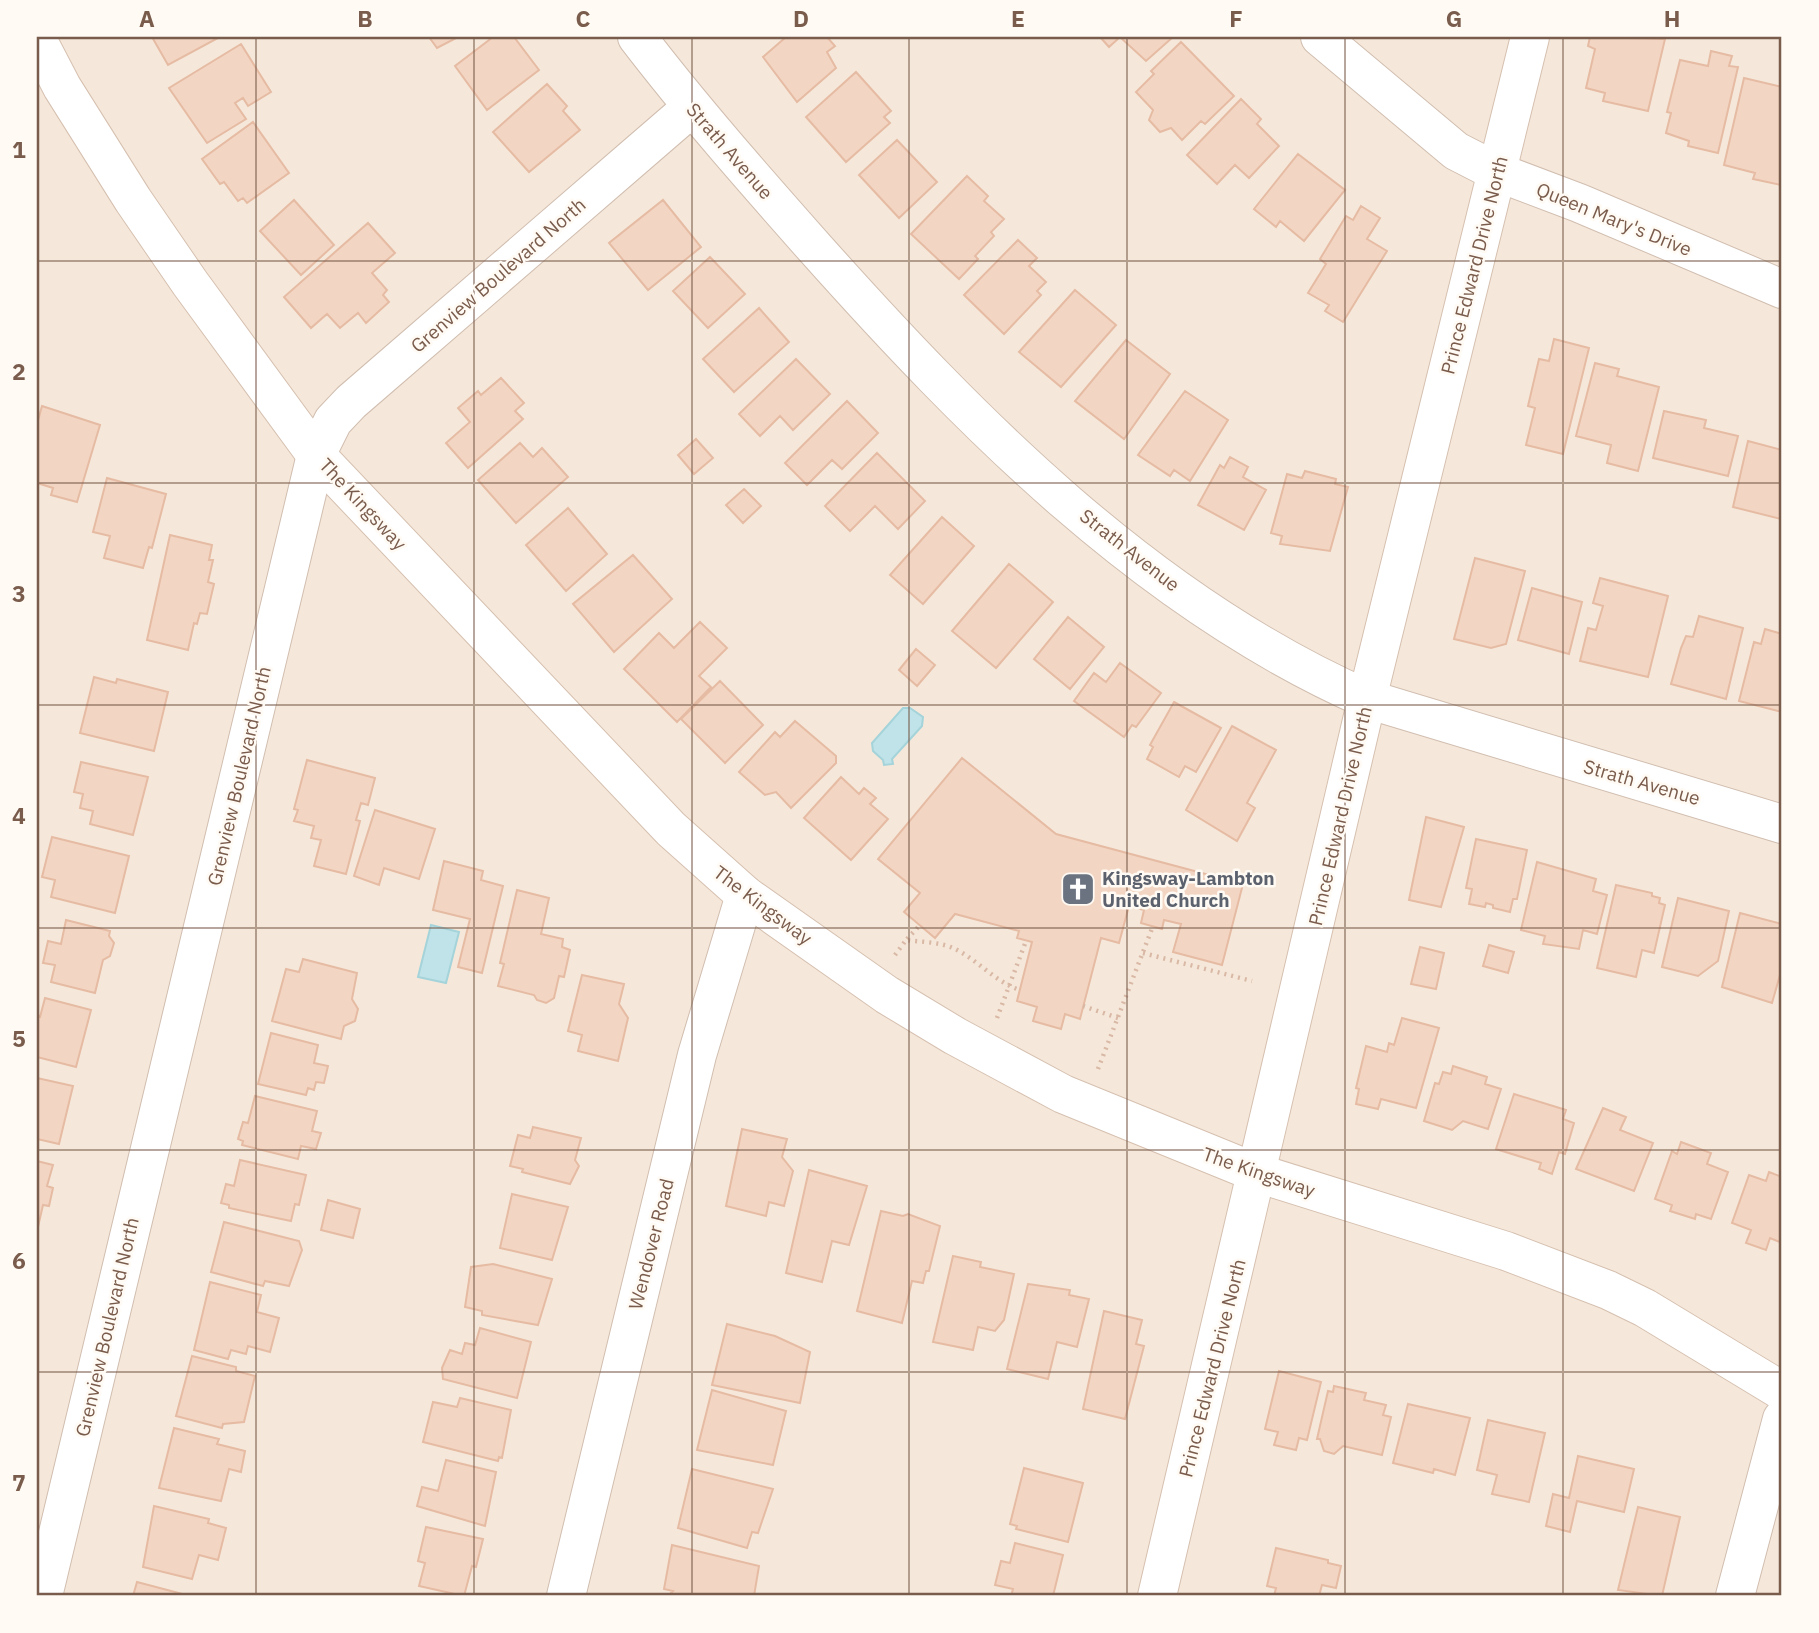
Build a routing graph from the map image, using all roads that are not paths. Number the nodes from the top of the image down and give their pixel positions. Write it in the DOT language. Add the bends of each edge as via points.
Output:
graph roads {
  1 [pos="637,37"];
  2 [pos="1320,37"];
  3 [pos="1530,37"];
  4 [pos="37,39"];
  5 [pos="691,108"];
  6 [pos="1497,172"];
  7 [pos="1782,289"];
  8 [pos="316,454"];
  9 [pos="1367,699"];
  10 [pos="1782,824"];
  11 [pos="745,895"];
  12 [pos="1257,1173"];
  13 [pos="1782,1391"];
  14 [pos="1782,1419"];
  15 [pos="43,1596"];
  16 [pos="566,1596"];
  17 [pos="1157,1596"];
  18 [pos="1735,1596"];
  1 -- 5 [label="street, Strath Avenue"];
  2 -- 6 [label="street, Queen Mary's Drive" via="1456,151"];
  3 -- 6 [label="street, Prince Edward Drive North"];
  4 -- 8 [label="street, The Kingsway" via="133,200"];
  5 -- 8 [label="street, Grenview Boulevard North" via="351,402 332,421"];
  5 -- 9 [label="street, Strath Avenue" via="929,373 1093,523 1231,625"];
  6 -- 7 [label="street, Queen Mary's Drive"];
  6 -- 9 [label="street, Prince Edward Drive North"];
  8 -- 11 [label="street, The Kingsway" via="671,830"];
  8 -- 15 [label="street, Grenview Boulevard North"];
  9 -- 10 [label="street, Strath Avenue"];
  9 -- 12 [label="street, Prince Edward Drive North"];
  11 -- 12 [label="street, The Kingsway" via="887,995 1011,1068 1117,1118"];
  11 -- 16 [label="street, Wendover Road" via="697,1055"];
  12 -- 13 [label="street, The Kingsway" via="1506,1251 1608,1290"];
  12 -- 17 [label="street, Prince Edward Drive North"];
  14 -- 18 [label="street"];
}
